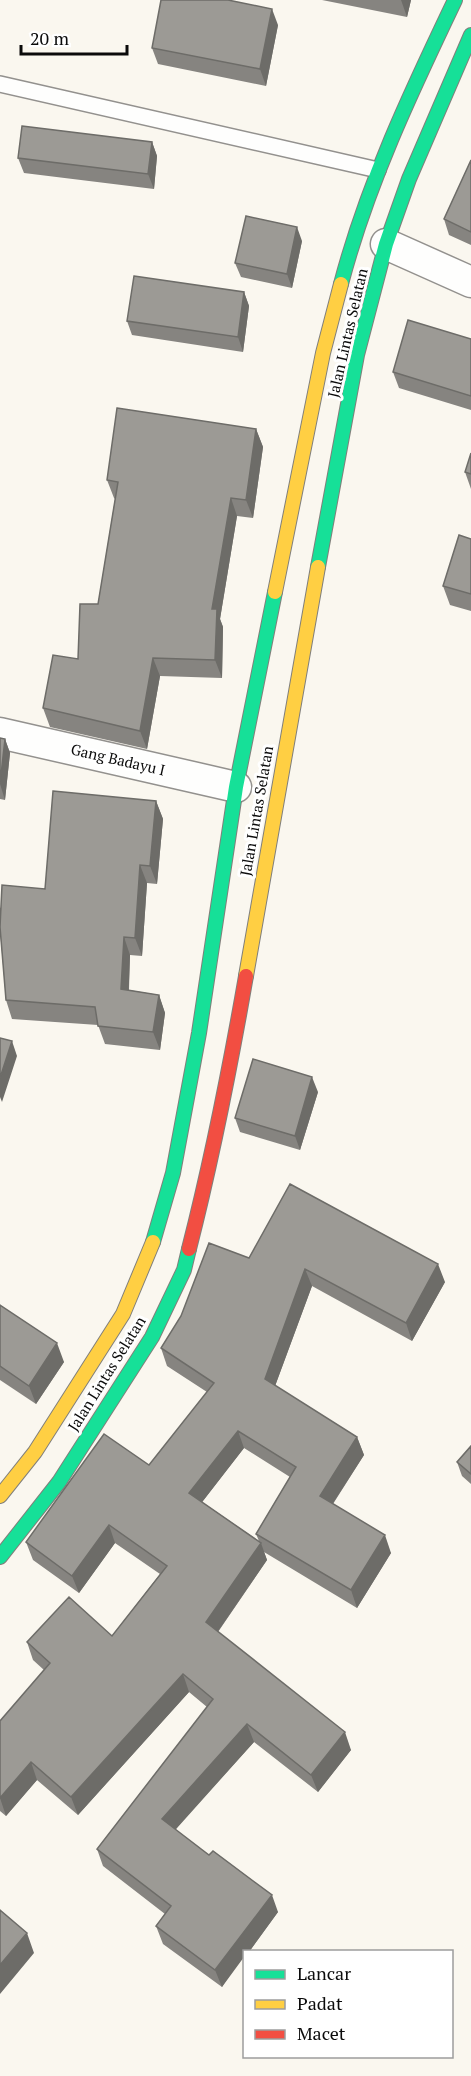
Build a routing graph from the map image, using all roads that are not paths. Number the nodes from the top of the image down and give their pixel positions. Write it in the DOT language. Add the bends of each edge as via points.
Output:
graph roads {
  1 [pos="455,0"];
  2 [pos="471,35"];
  3 [pos="0,84"];
  4 [pos="378,170"];
  5 [pos="386,244"];
  6 [pos="471,282"];
  7 [pos="0,733"];
  8 [pos="236,787"];
  9 [pos="0,1496"];
  10 [pos="0,1557"];
  1 -- 4 [label="highway, Jalan Lintas Selatan"];
  2 -- 5 [label="highway, Jalan Lintas Selatan" via="409,179"];
  3 -- 4 [label="lane"];
  4 -- 8 [label="highway, Jalan Lintas Selatan" via="353,238 323,352 285,565"];
  5 -- 6 [label="street"];
  5 -- 10 [label="highway, Jalan Lintas Selatan" via="357,355 313,570 235,1039 184,1270 134,1366 58,1482"];
  7 -- 8 [label="street, Gang Badayu I"];
  8 -- 9 [label="highway, Jalan Lintas Selatan" via="199,1033 173,1173 150,1254 123,1314 35,1452"];
}
